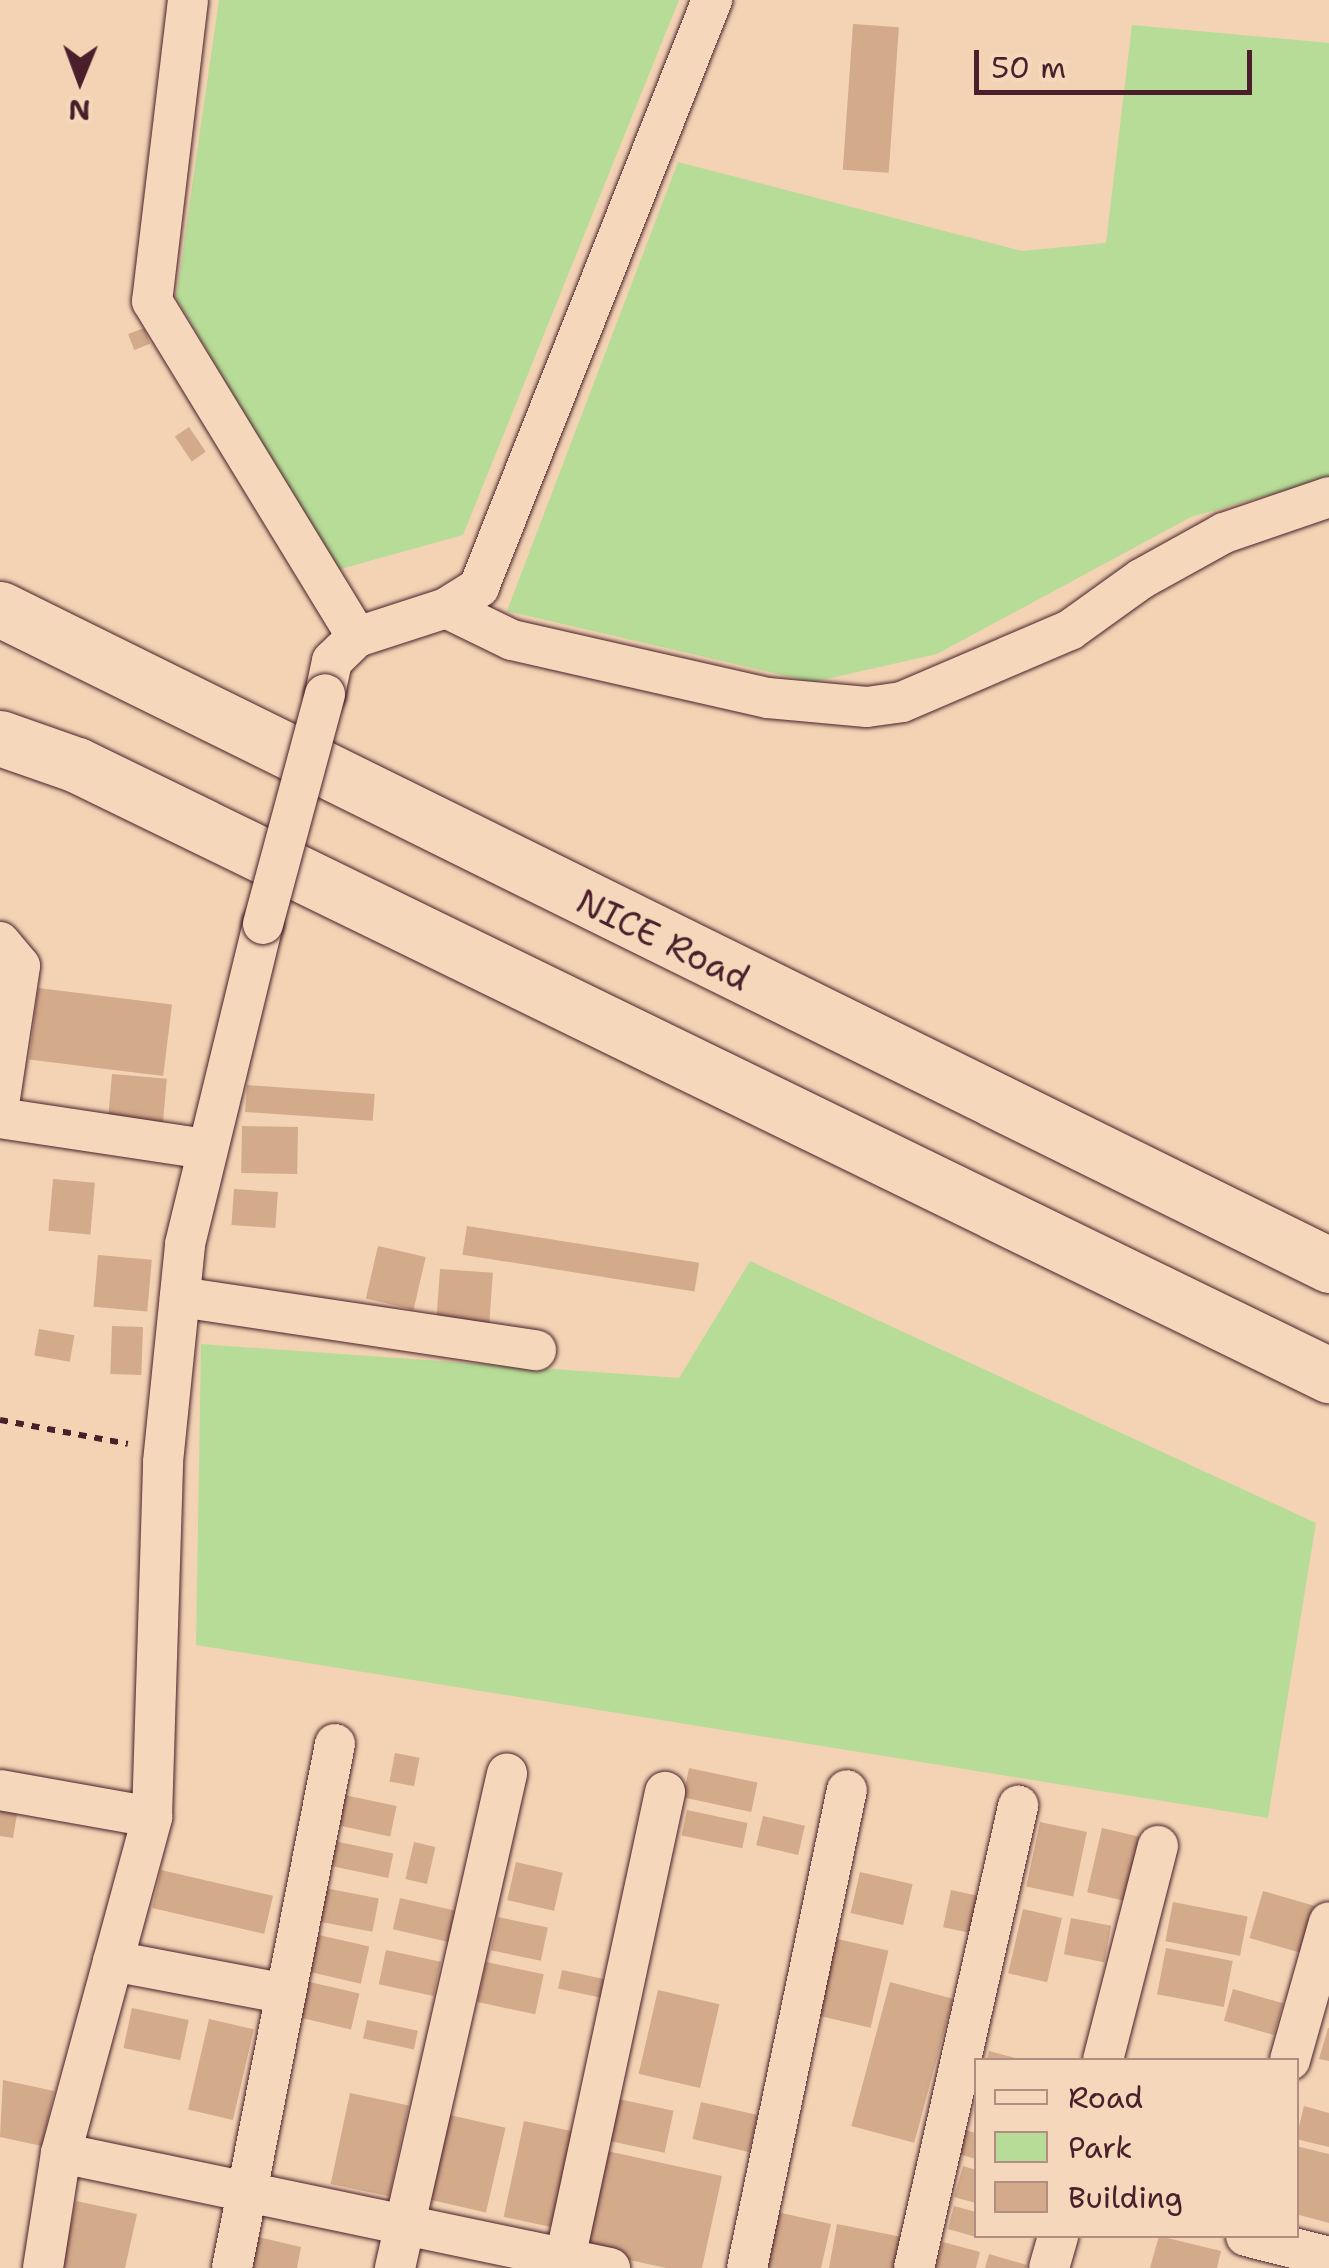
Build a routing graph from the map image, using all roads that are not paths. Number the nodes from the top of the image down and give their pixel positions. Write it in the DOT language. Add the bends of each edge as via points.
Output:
graph roads {
  1 [pos="188,0"];
  2 [pos="712,0"];
  3 [pos="1329,496"];
  4 [pos="446,608"];
  5 [pos="0,609"];
  6 [pos="356,638"];
  7 [pos="0,738"];
  8 [pos="0,942"];
  9 [pos="0,1100"];
  10 [pos="0,1118"];
  11 [pos="206,1149"];
  12 [pos="1329,1266"];
  13 [pos="180,1297"];
  14 [pos="536,1350"];
  15 [pos="1329,1375"];
  16 [pos="335,1744"];
  17 [pos="507,1774"];
  18 [pos="0,1790"];
  19 [pos="847,1790"];
  20 [pos="666,1792"];
  21 [pos="1018,1806"];
  22 [pos="152,1817"];
  23 [pos="1158,1846"];
  24 [pos="1329,1922"];
  25 [pos="113,1961"];
  26 [pos="286,1994"];
  27 [pos="1104,2058"];
  28 [pos="1291,2058"];
  29 [pos="61,2153"];
  30 [pos="251,2192"];
  31 [pos="405,2227"];
  32 [pos="1058,2238"];
  33 [pos="1242,2238"];
  34 [pos="1251,2238"];
  35 [pos="1329,2257"];
  36 [pos="564,2263"];
  37 [pos="43,2268"];
  38 [pos="232,2268"];
  39 [pos="395,2268"];
  40 [pos="610,2268"];
  41 [pos="747,2268"];
  42 [pos="914,2268"];
  43 [pos="1050,2268"];
  44 [pos="1231,2268"];
  1 -- 6 [label="street" via="152,301"];
  2 -- 4 [label="street" via="480,587"];
  3 -- 4 [label="street" via="1224,533 1141,578 1070,630 902,702 808,704 633,670 512,640"];
  4 -- 6 [label="street"];
  5 -- 12 [label="highway, NICE Road"];
  6 -- 11 [label="street, bridge" via="332,661"];
  7 -- 15 [label="highway" via="94,774"];
  8 -- 9 [label="street" via="20,966"];
  10 -- 11 [label="street"];
  11 -- 13 [label="street"];
  13 -- 14 [label="street"];
  13 -- 22 [label="street" via="164,1449"];
  16 -- 26 [label="street"];
  17 -- 31 [label="street"];
  18 -- 22 [label="street"];
  19 -- 41 [label="street"];
  20 -- 36 [label="street"];
  21 -- 42 [label="street"];
  22 -- 25 [label="street"];
  23 -- 27 [label="street"];
  24 -- 28 [label="street"];
  25 -- 26 [label="street"];
  25 -- 29 [label="street"];
  26 -- 30 [label="street"];
  29 -- 30 [label="street"];
  29 -- 37 [label="street"];
  30 -- 31 [label="street"];
  30 -- 38 [label="street"];
  31 -- 36 [label="street"];
  31 -- 39 [label="street"];
  32 -- 43 [label="street"];
  33 -- 44 [label="street"];
  34 -- 35 [label="street"];
  36 -- 40 [label="street"];
}
